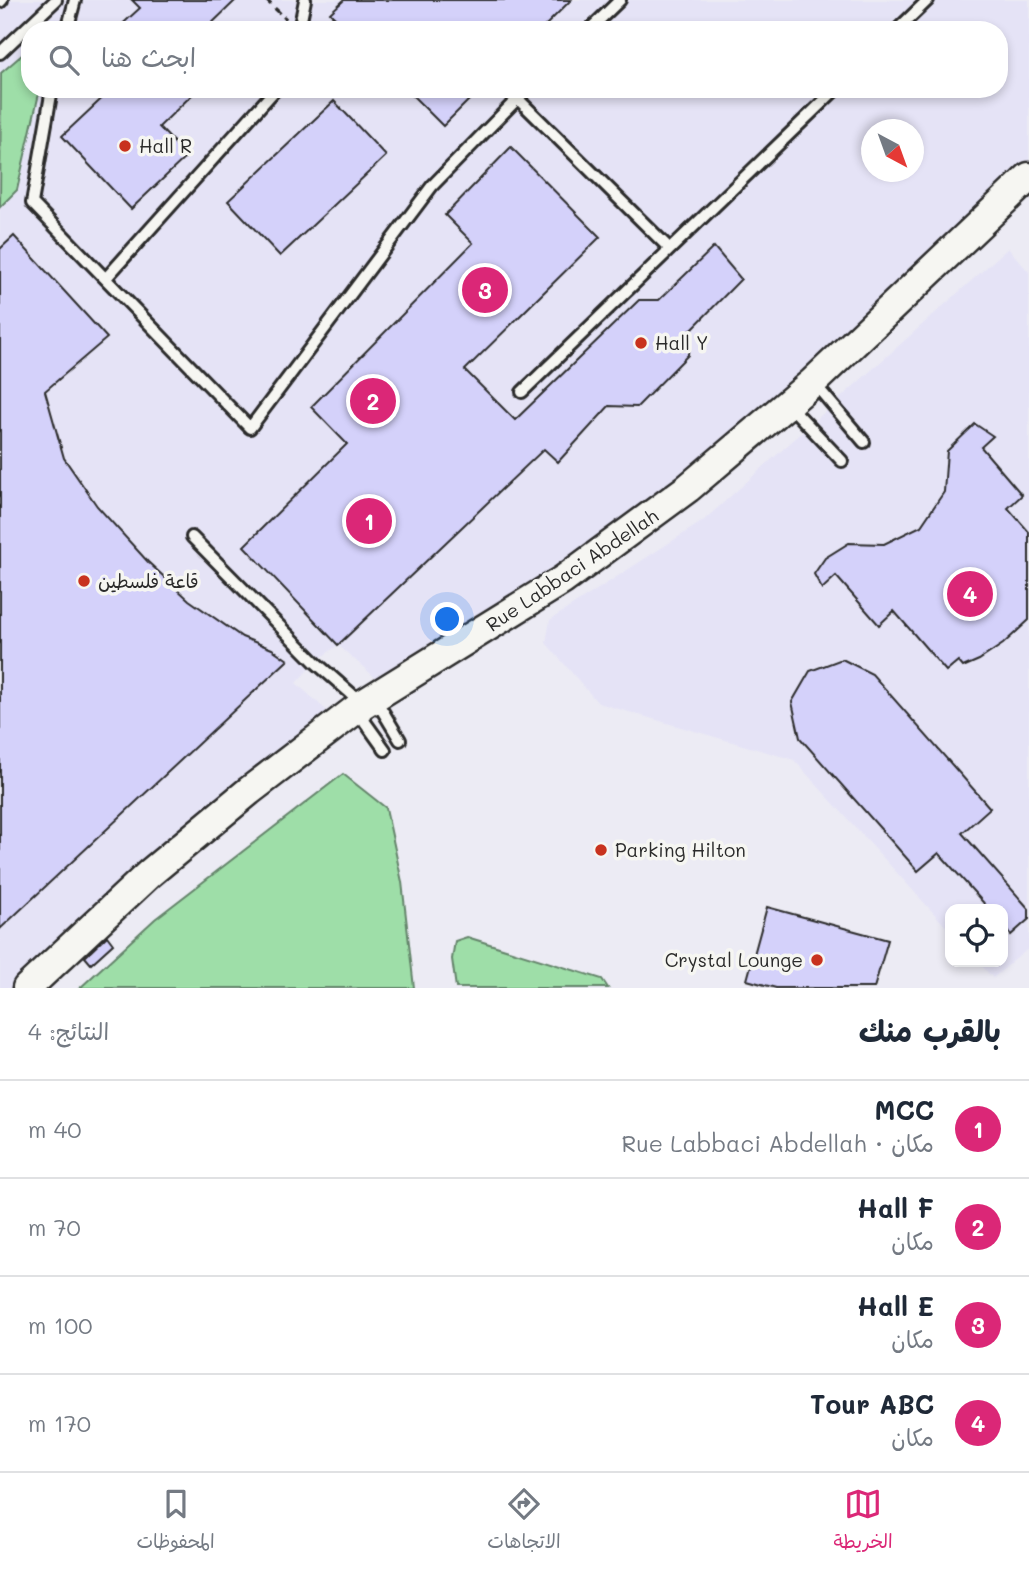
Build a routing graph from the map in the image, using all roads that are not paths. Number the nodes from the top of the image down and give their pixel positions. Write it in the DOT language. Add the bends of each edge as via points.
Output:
graph roads {
  1 [pos="56,0"];
  2 [pos="75,0"];
  3 [pos="304,0"];
  4 [pos="620,0"];
  5 [pos="928,0"];
  6 [pos="34,21"];
  7 [pos="69,21"];
  8 [pos="296,21"];
  9 [pos="598,21"];
  10 [pos="906,21"];
  11 [pos="21,33"];
  12 [pos="0,53"];
  13 [pos="50,98"];
  14 [pos="268,98"];
  15 [pos="827,98"];
  16 [pos="517,99"];
  17 [pos="1029,177"];
  18 [pos="1029,192"];
  19 [pos="670,249"];
  20 [pos="107,276"];
  21 [pos="817,386"];
  22 [pos="523,392"];
  23 [pos="792,408"];
  24 [pos="864,442"];
  25 [pos="842,461"];
  26 [pos="192,537"];
  27 [pos="370,712"];
  28 [pos="400,740"];
  29 [pos="385,750"];
  30 [pos="27,988"];
  31 [pos="43,988"];
  1 -- 6 [label="lane"];
  2 -- 7 [label="lane"];
  3 -- 8 [label="lane"];
  4 -- 9 [label="lane"];
  5 -- 10 [label="lane"];
  11 -- 12 [label="lane"];
  13 -- 20 [label="lane" via="32,203"];
  14 -- 20 [label="lane"];
  15 -- 19 [label="lane"];
  16 -- 19 [label="lane"];
  16 -- 20 [label="lane" via="432,186 250,428"];
  17 -- 21 [label="street, Rue Labbaci Abdellah"];
  18 -- 21 [label="street, Rue Labbaci Abdellah"];
  19 -- 22 [label="lane"];
  21 -- 23 [label="street, Rue Labbaci Abdellah"];
  21 -- 24 [label="lane"];
  23 -- 25 [label="lane"];
  23 -- 27 [label="street, Rue Labbaci Abdellah" via="613,558"];
  26 -- 27 [label="lane"];
  27 -- 28 [label="lane"];
  27 -- 29 [label="lane"];
  27 -- 30 [label="street, Rue Labbaci Abdellah" via="249,791 150,873"];
  27 -- 31 [label="street, Rue Labbaci Abdellah" via="157,880"];
}
